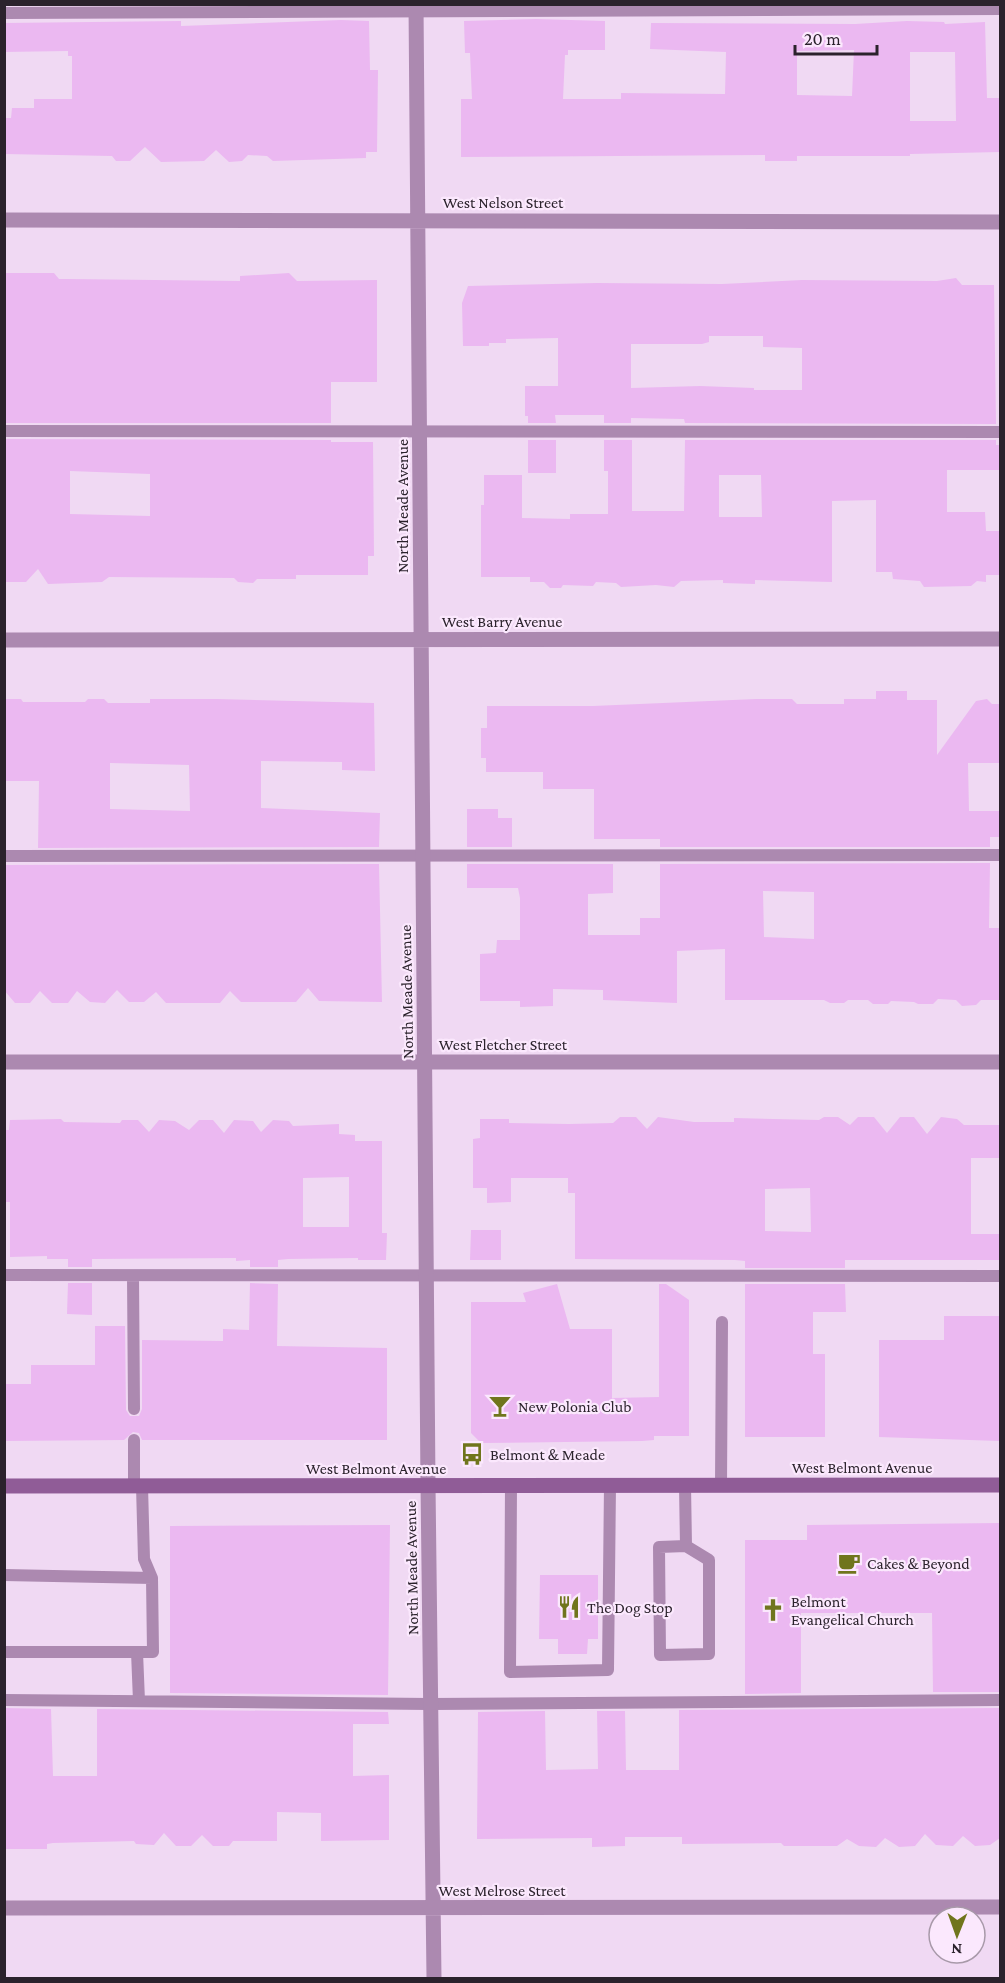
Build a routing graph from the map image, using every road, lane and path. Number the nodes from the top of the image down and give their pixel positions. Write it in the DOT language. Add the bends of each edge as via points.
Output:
graph roads {
  1 [pos="416,8"];
  2 [pos="1000,9"];
  3 [pos="4,13"];
  4 [pos="4,220"];
  5 [pos="418,220"];
  6 [pos="1000,222"];
  7 [pos="4,431"];
  8 [pos="420,432"];
  9 [pos="1000,432"];
  10 [pos="421,639"];
  11 [pos="1000,639"];
  12 [pos="4,640"];
  13 [pos="1000,855"];
  14 [pos="4,856"];
  15 [pos="423,856"];
  16 [pos="4,1062"];
  17 [pos="425,1062"];
  18 [pos="1000,1062"];
  19 [pos="4,1275"];
  20 [pos="133,1276"];
  21 [pos="426,1276"];
  22 [pos="1000,1276"];
  23 [pos="722,1322"];
  24 [pos="134,1409"];
  25 [pos="134,1440"];
  26 [pos="428,1485"];
  27 [pos="512,1485"];
  28 [pos="610,1485"];
  29 [pos="685,1485"];
  30 [pos="721,1485"];
  31 [pos="1000,1485"];
  32 [pos="4,1486"];
  33 [pos="138,1486"];
  34 [pos="686,1546"];
  35 [pos="4,1575"];
  36 [pos="152,1578"];
  37 [pos="4,1652"];
  38 [pos="137,1652"];
  39 [pos="4,1700"];
  40 [pos="1000,1700"];
  41 [pos="139,1701"];
  42 [pos="430,1704"];
  43 [pos="1000,1907"];
  44 [pos="4,1908"];
  45 [pos="433,1908"];
  46 [pos="434,1978"];
  1 -- 2 [label="lane"];
  1 -- 3 [label="lane"];
  1 -- 5 [label="street, North Meade Avenue"];
  4 -- 5 [label="street, West Nelson Street"];
  5 -- 6 [label="street, West Nelson Street"];
  5 -- 8 [label="street, North Meade Avenue"];
  7 -- 8 [label="lane"];
  8 -- 9 [label="lane"];
  8 -- 10 [label="street, North Meade Avenue"];
  10 -- 11 [label="street, West Barry Avenue"];
  10 -- 12 [label="street, West Barry Avenue"];
  10 -- 15 [label="street, North Meade Avenue"];
  13 -- 15 [label="lane"];
  14 -- 15 [label="lane"];
  15 -- 17 [label="street, North Meade Avenue"];
  16 -- 17 [label="street, West Fletcher Street"];
  17 -- 18 [label="street, West Fletcher Street"];
  17 -- 21 [label="street, North Meade Avenue"];
  19 -- 20 [label="lane"];
  20 -- 21 [label="lane"];
  20 -- 24 [label="lane"];
  21 -- 22 [label="lane"];
  21 -- 26 [label="street, North Meade Avenue"];
  23 -- 30 [label="lane"];
  25 -- 33 [label="lane"];
  26 -- 27 [label="main road, West Belmont Avenue"];
  26 -- 33 [label="main road, West Belmont Avenue"];
  26 -- 42 [label="street, North Meade Avenue"];
  27 -- 28 [label="main road, West Belmont Avenue"];
  27 -- 28 [label="lane" via="510,1672 608,1670"];
  28 -- 29 [label="main road, West Belmont Avenue"];
  29 -- 30 [label="main road, West Belmont Avenue"];
  29 -- 34 [label="lane"];
  30 -- 31 [label="main road, West Belmont Avenue"];
  32 -- 33 [label="main road, West Belmont Avenue"];
  33 -- 36 [label="lane" via="144,1559"];
  34 -- 34 [label="lane" via="659,1547 660,1655 709,1654 710,1560"];
  35 -- 36 [label="lane"];
  36 -- 38 [label="lane" via="153,1652"];
  37 -- 38 [label="lane"];
  38 -- 41 [label="lane"];
  39 -- 41 [label="lane"];
  40 -- 42 [label="lane"];
  41 -- 42 [label="lane"];
  42 -- 45 [label="street, North Meade Avenue"];
  43 -- 45 [label="street, West Melrose Street"];
  44 -- 45 [label="street, West Melrose Street"];
  45 -- 46 [label="street, North Meade Avenue"];
}
